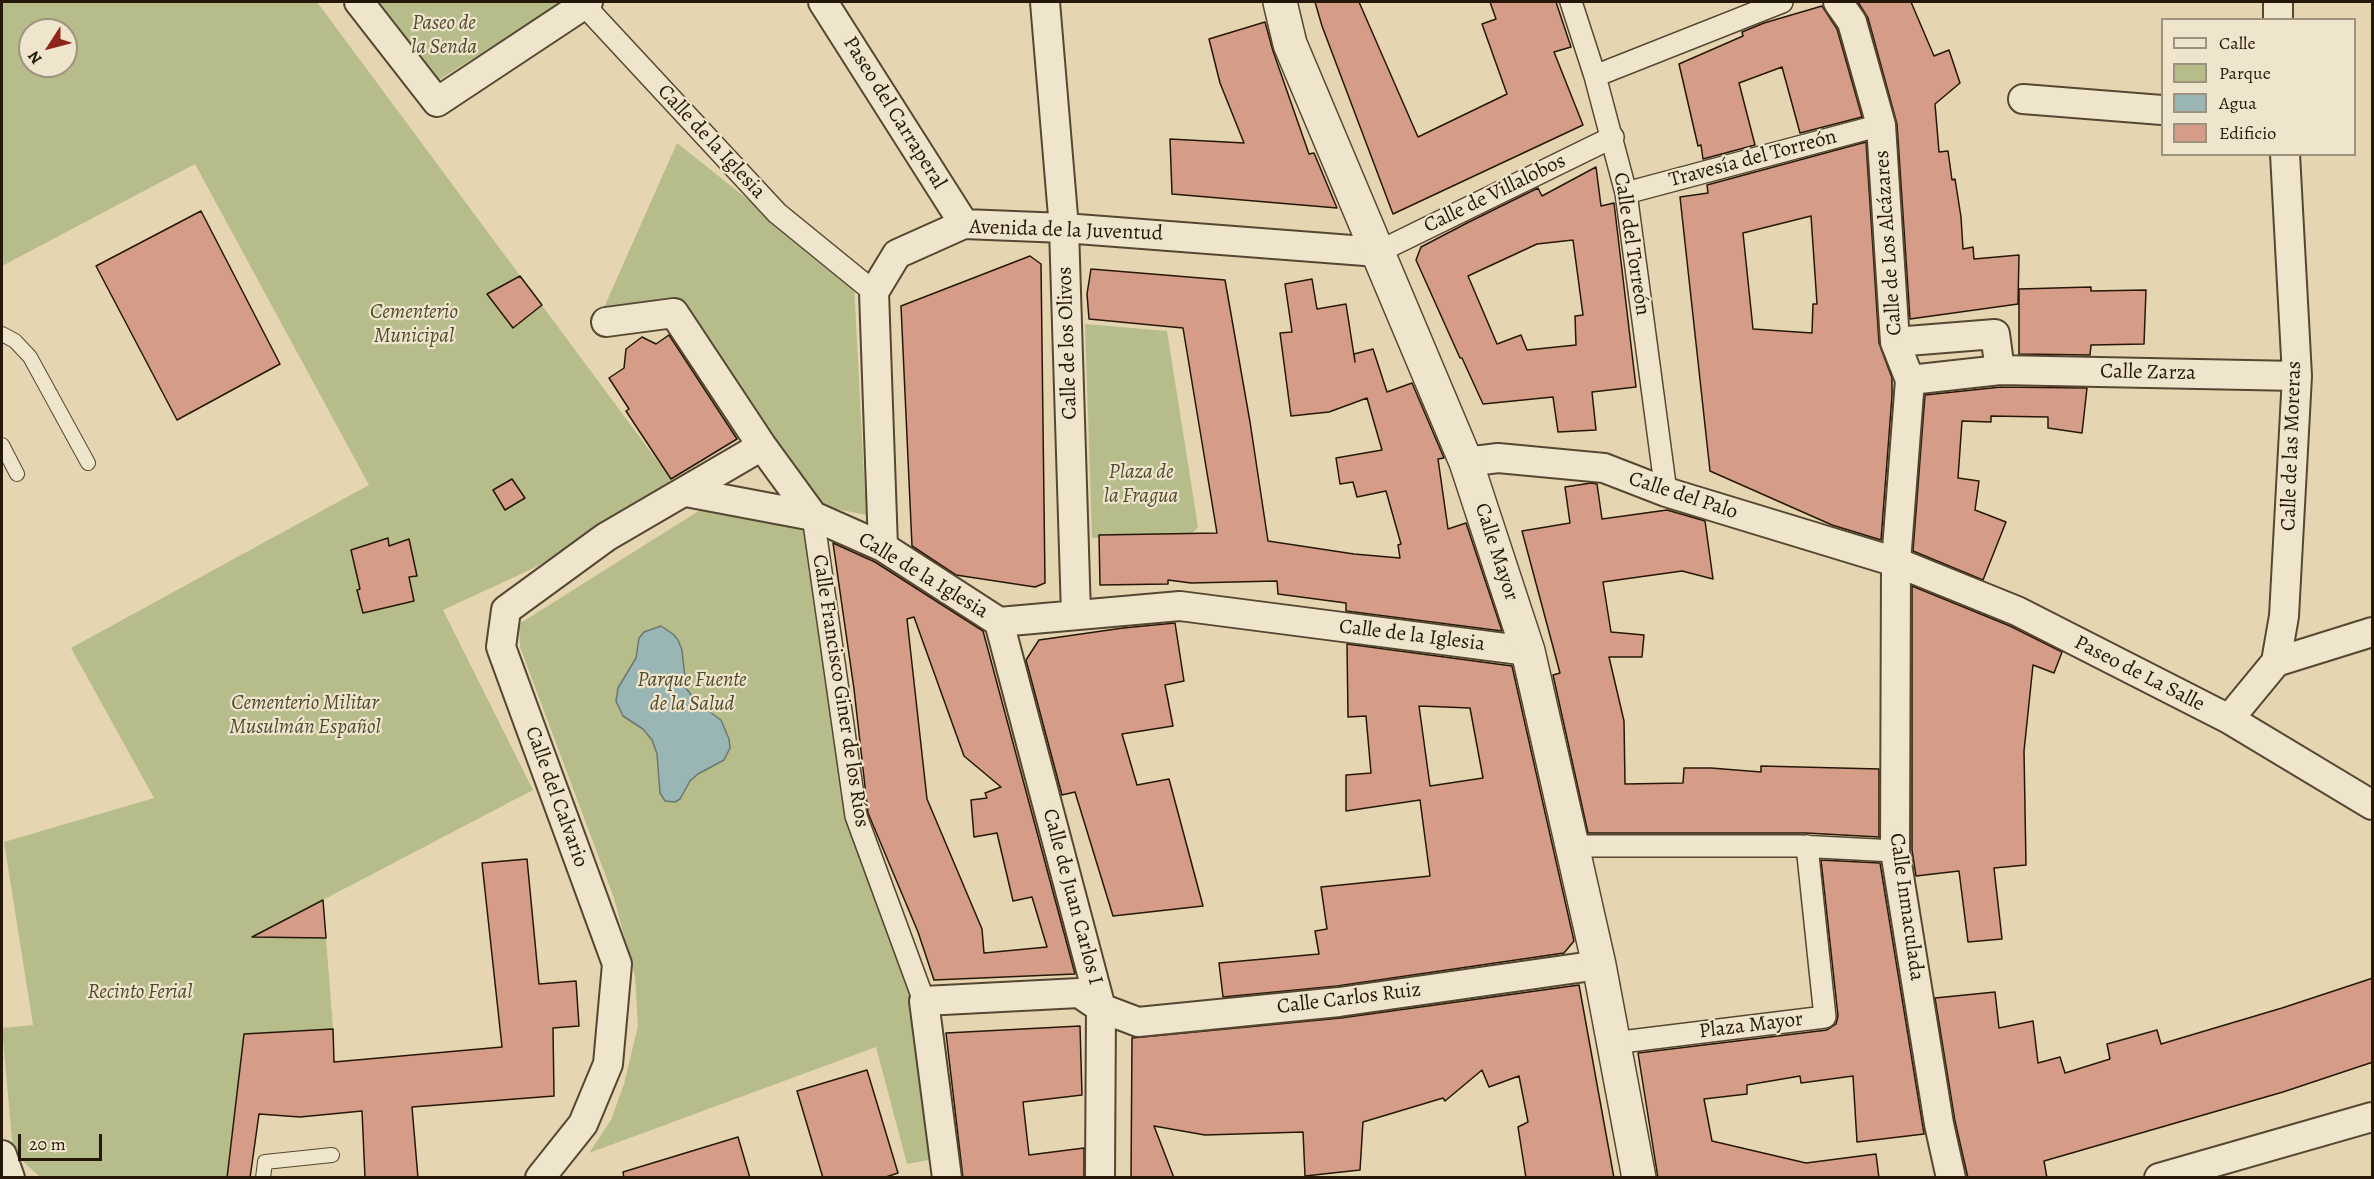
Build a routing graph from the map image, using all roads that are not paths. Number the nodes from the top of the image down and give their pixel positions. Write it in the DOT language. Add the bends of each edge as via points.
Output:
graph roads {
  1 [pos="359,2"];
  2 [pos="823,2"];
  3 [pos="1045,2"];
  4 [pos="1280,2"];
  5 [pos="1570,2"];
  6 [pos="1782,2"];
  7 [pos="1838,2"];
  8 [pos="2278,2"];
  9 [pos="586,3"];
  10 [pos="2278,18"];
  11 [pos="1595,76"];
  12 [pos="2023,99"];
  13 [pos="2161,110"];
  14 [pos="1881,125"];
  15 [pos="1613,137"];
  16 [pos="2285,156"];
  17 [pos="1626,193"];
  18 [pos="1364,220"];
  19 [pos="964,224"];
  20 [pos="1064,228"];
  21 [pos="1324,246"];
  22 [pos="1378,252"];
  23 [pos="874,292"];
  24 [pos="606,322"];
  25 [pos="2,334"];
  26 [pos="1895,342"];
  27 [pos="2000,370"];
  28 [pos="2297,376"];
  29 [pos="1910,380"];
  30 [pos="2,445"];
  31 [pos="762,446"];
  32 [pos="1466,462"];
  33 [pos="88,463"];
  34 [pos="17,474"];
  35 [pos="686,492"];
  36 [pos="1666,492"];
  37 [pos="813,516"];
  38 [pos="883,547"];
  39 [pos="1896,562"];
  40 [pos="1076,614"];
  41 [pos="999,622"];
  42 [pos="2373,632"];
  43 [pos="1528,651"];
  44 [pos="2276,662"];
  45 [pos="2229,719"];
  46 [pos="2373,805"];
  47 [pos="1807,846"];
  48 [pos="1895,851"];
  49 [pos="1574,855"];
  50 [pos="1599,965"];
  51 [pos="924,1001"];
  52 [pos="1101,1008"];
  53 [pos="1614,1046"];
  54 [pos="2373,1117"];
  55 [pos="2,1155"];
  56 [pos="332,1155"];
  57 [pos="10,1178"];
  58 [pos="263,1178"];
  59 [pos="540,1178"];
  60 [pos="947,1178"];
  61 [pos="1100,1178"];
  62 [pos="1639,1178"];
  63 [pos="1951,1178"];
  64 [pos="2159,1178"];
  1 -- 9 [label="street" via="437,102"];
  2 -- 19 [label="street, Paseo del Carraperal"];
  3 -- 20 [label="street, Calle de los Olivos"];
  4 -- 18 [label="street, Calle Mayor" via="1290,44"];
  5 -- 11 [label="street, Calle del Torreón"];
  6 -- 11 [label="street"];
  7 -- 14 [label="street, Calle de Los Alcázares" via="1852,22"];
  8 -- 10 [label="street"];
  9 -- 23 [label="street, Calle de la Iglesia" via="777,213"];
  11 -- 15 [label="street, Calle del Torreón"];
  12 -- 13 [label="street"];
  14 -- 17 [label="street, Travesía del Torreón"];
  14 -- 26 [label="street, Calle de Los Alcázares"];
  15 -- 17 [label="street, Calle del Torreón"];
  15 -- 22 [label="street, Calle de Villalobos"];
  16 -- 28 [label="street, Calle de las Moreras"];
  17 -- 36 [label="street, Calle del Torreón"];
  18 -- 21 [label="street"];
  18 -- 22 [label="street, Calle Mayor"];
  19 -- 20 [label="street, Avenida de la Juventud"];
  19 -- 23 [label="street, Avenida de la Juventud" via="897,254"];
  20 -- 21 [label="street, Avenida de la Juventud"];
  20 -- 40 [label="street, Calle de los Olivos"];
  21 -- 22 [label="street, Avenida de la Juventud"];
  22 -- 32 [label="street, Calle Mayor"];
  23 -- 38 [label="street"];
  24 -- 31 [label="street" via="674,312"];
  25 -- 33 [label="lane" via="30,357"];
  26 -- 27 [label="street" via="1995,334"];
  26 -- 29 [label="street, Calle de Los Alcázares"];
  27 -- 28 [label="street, Calle Zarza"];
  27 -- 29 [label="street, Calle Zarza"];
  28 -- 44 [label="street, Calle de las Moreras" via="2284,616"];
  29 -- 39 [label="street, Calle de Los Alcázares"];
  30 -- 34 [label="lane"];
  31 -- 35 [label="street, Calle del Calvario"];
  31 -- 37 [label="street"];
  32 -- 36 [label="street, Calle del Palo" via="1498,458 1604,468"];
  32 -- 43 [label="street, Calle Mayor"];
  35 -- 37 [label="street"];
  35 -- 59 [label="street, Calle del Calvario" via="606,537 506,610 501,647 617,964 608,1064 583,1124"];
  36 -- 39 [label="street, Calle del Palo"];
  37 -- 38 [label="street, Calle de la Iglesia"];
  37 -- 51 [label="street, Calle Francisco Giner de los Ríos" via="856,816"];
  38 -- 41 [label="street, Calle de la Iglesia"];
  39 -- 45 [label="street, Paseo de La Salle" via="2017,611"];
  39 -- 48 [label="street, Calle Inmaculada"];
  40 -- 41 [label="street, Calle de la Iglesia"];
  40 -- 43 [label="street, Calle de la Iglesia" via="1180,606"];
  41 -- 52 [label="street, Calle de Juan Carlos I"];
  42 -- 44 [label="street"];
  43 -- 49 [label="street, Calle Mayor"];
  44 -- 45 [label="street, Calle de las Moreras"];
  45 -- 46 [label="street, Paseo de La Salle"];
  47 -- 48 [label="street"];
  47 -- 49 [label="street"];
  47 -- 53 [label="street, Plaza Mayor" via="1825,1017"];
  48 -- 63 [label="street, Calle Inmaculada"];
  49 -- 50 [label="street, Calle Mayor"];
  50 -- 52 [label="street, Calle Carlos Ruiz" via="1339,1002 1138,1022"];
  50 -- 53 [label="street, Calle Mayor"];
  51 -- 52 [label="street, Calle Carlos Ruiz" via="1079,993"];
  51 -- 60 [label="street, Calle Francisco Giner de los Ríos"];
  52 -- 61 [label="street, Calle de Juan Carlos I"];
  53 -- 62 [label="street"];
  54 -- 64 [label="street"];
  55 -- 57 [label="street"];
  56 -- 58 [label="lane" via="265,1162"];
}
